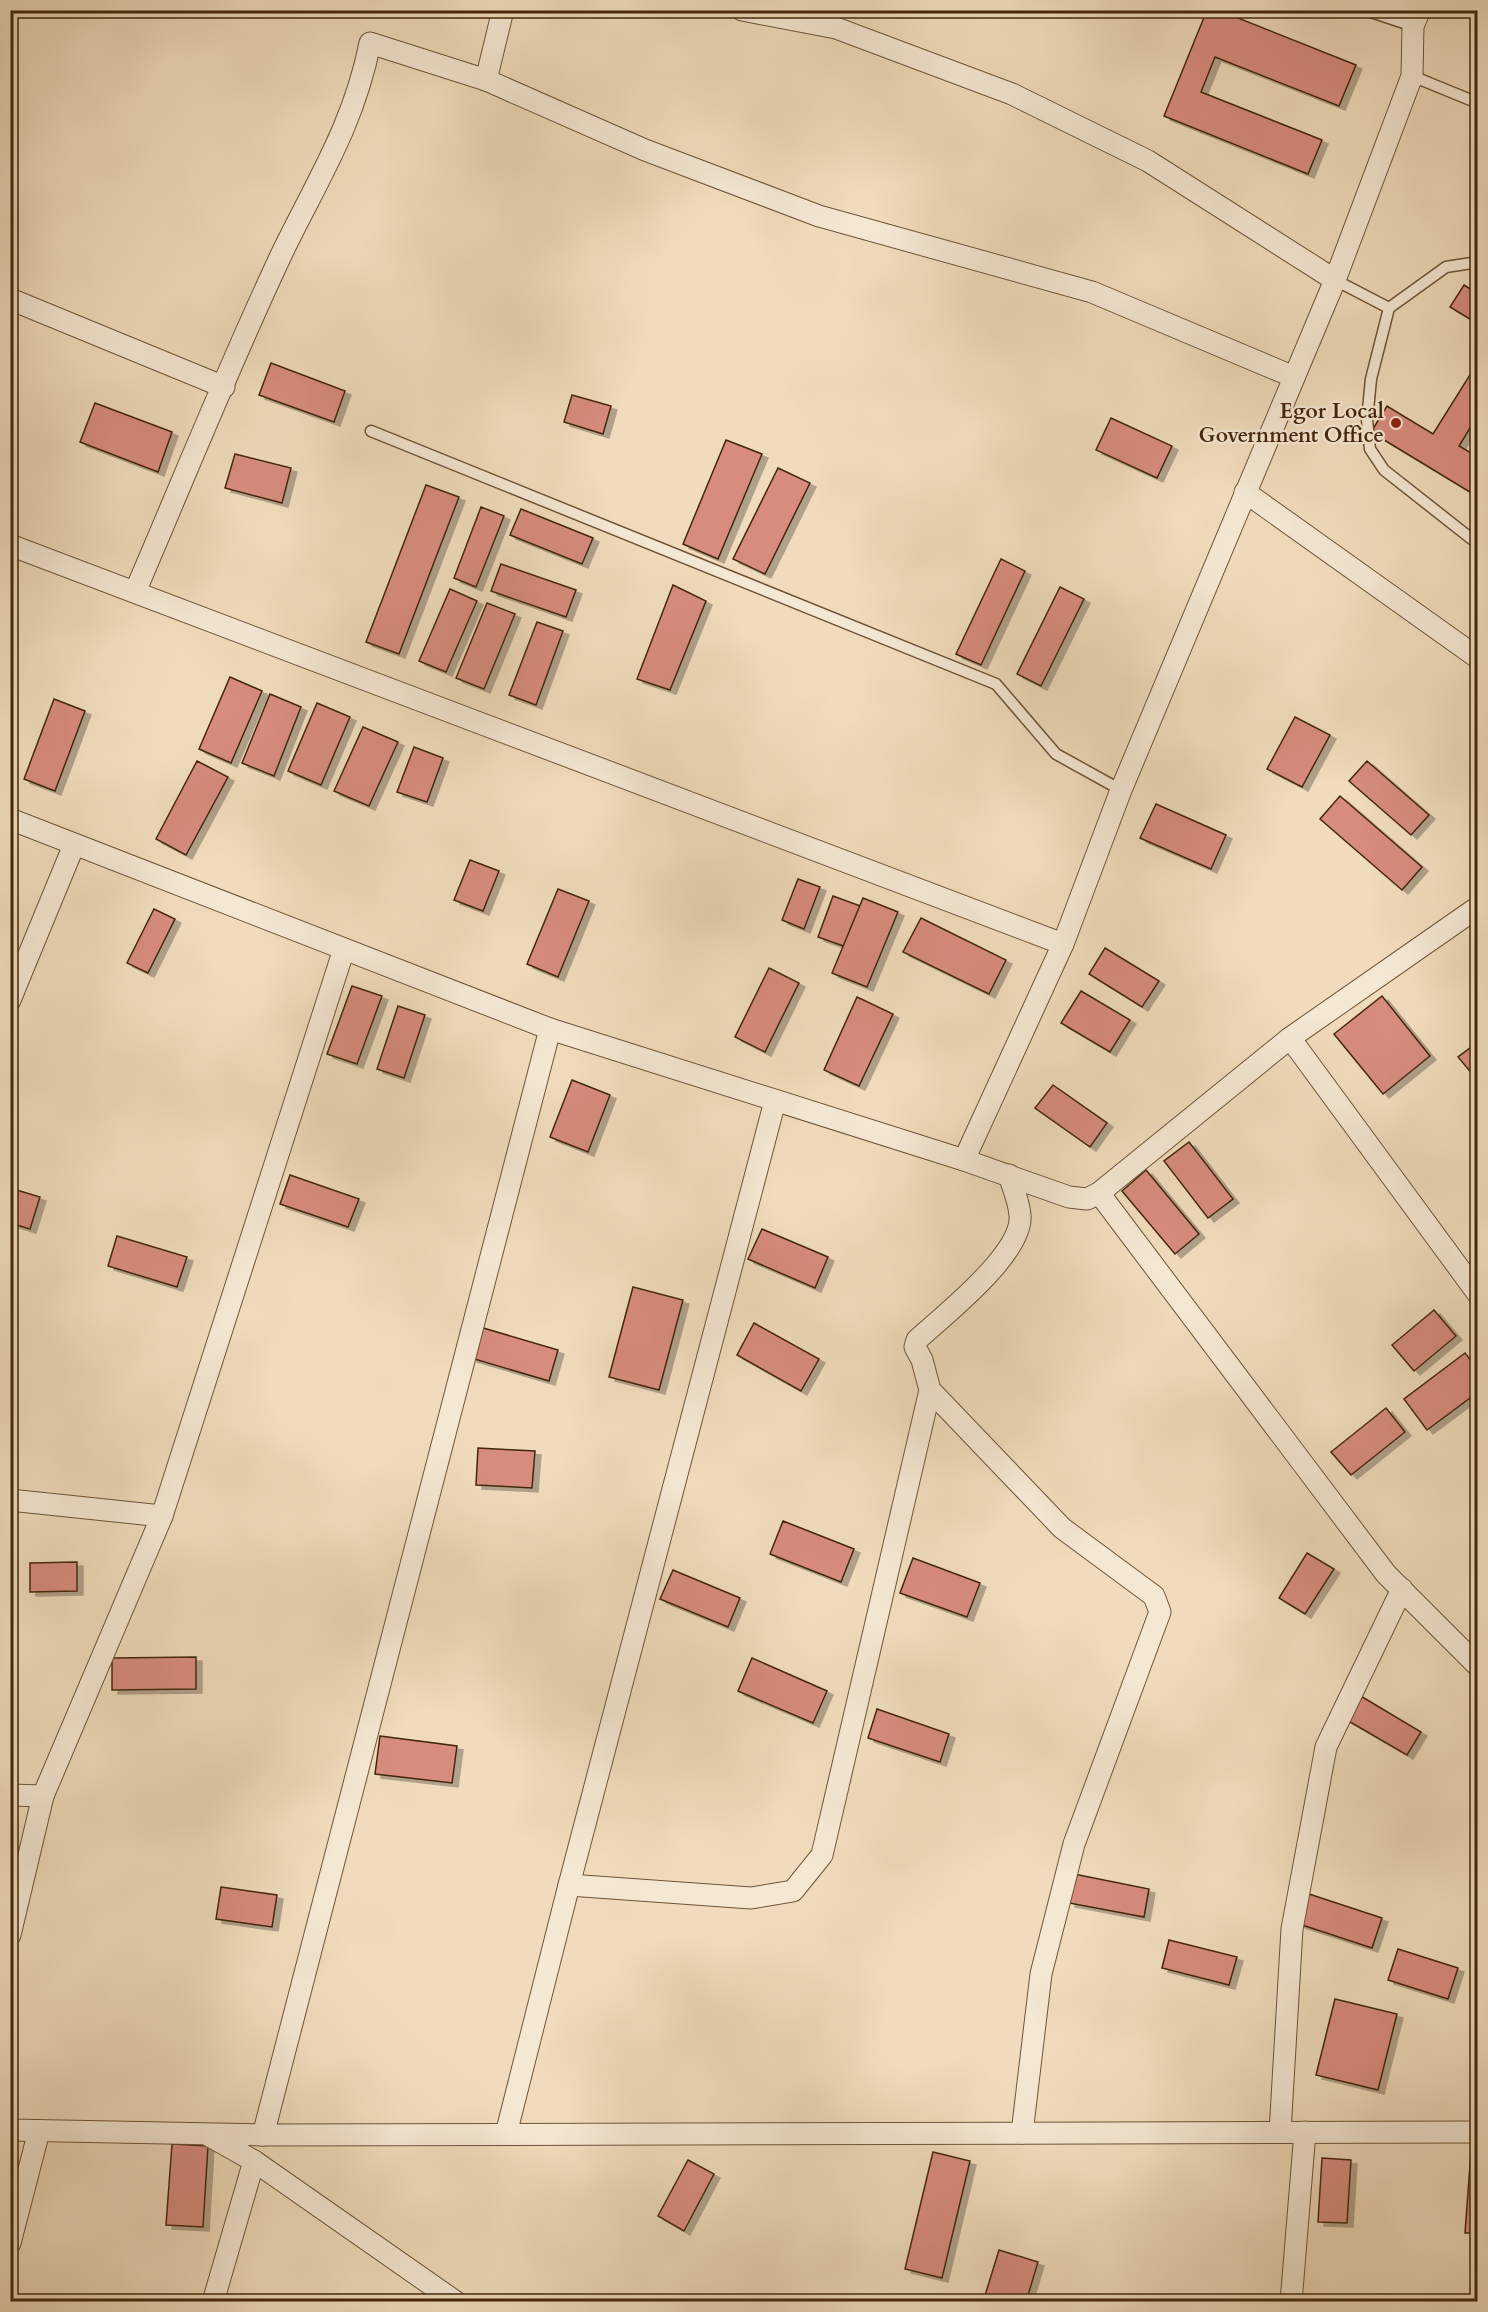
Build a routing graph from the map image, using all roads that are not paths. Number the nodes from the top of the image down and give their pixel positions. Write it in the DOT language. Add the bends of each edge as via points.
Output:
graph roads {
  1 [pos="503,10"];
  2 [pos="742,10"];
  3 [pos="1365,10"];
  4 [pos="1416,18"];
  5 [pos="1412,76"];
  6 [pos="486,80"];
  7 [pos="1478,103"];
  8 [pos="1478,262"];
  9 [pos="1335,280"];
  10 [pos="10,299"];
  11 [pos="1389,308"];
  12 [pos="1294,378"];
  13 [pos="224,387"];
  14 [pos="371,431"];
  15 [pos="1245,492"];
  16 [pos="1478,544"];
  17 [pos="10,545"];
  18 [pos="135,592"];
  19 [pos="1478,658"];
  20 [pos="1121,790"];
  21 [pos="10,819"];
  22 [pos="74,845"];
  23 [pos="1478,907"];
  24 [pos="1063,944"];
  25 [pos="344,949"];
  26 [pos="10,1000"];
  27 [pos="550,1029"];
  28 [pos="1290,1038"];
  29 [pos="775,1101"];
  30 [pos="964,1160"];
  31 [pos="1009,1175"];
  32 [pos="1099,1193"];
  33 [pos="1478,1294"];
  34 [pos="930,1390"];
  35 [pos="10,1500"];
  36 [pos="162,1516"];
  37 [pos="1402,1589"];
  38 [pos="1478,1666"];
  39 [pos="10,1795"];
  40 [pos="43,1796"];
  41 [pos="569,1885"];
  42 [pos="10,1935"];
  43 [pos="10,2130"];
  44 [pos="39,2131"];
  45 [pos="1280,2132"];
  46 [pos="1305,2132"];
  47 [pos="1478,2132"];
  48 [pos="1022,2133"];
  49 [pos="205,2134"];
  50 [pos="263,2134"];
  51 [pos="507,2134"];
  52 [pos="254,2161"];
  53 [pos="10,2243"];
  54 [pos="445,2298"];
  55 [pos="216,2301"];
  56 [pos="1291,2301"];
  1 -- 6 [label="street"];
  2 -- 9 [label="street" via="836,28 1012,94 1148,161"];
  3 -- 4 [label="lane"];
  4 -- 5 [label="street"];
  5 -- 7 [label="lane"];
  5 -- 9 [label="street"];
  6 -- 12 [label="street" via="645,150 819,216 1092,292"];
  6 -- 13 [label="street" via="370,43 363,80 336,150 283,251"];
  8 -- 11 [label="lane" via="1446,267"];
  9 -- 11 [label="lane"];
  9 -- 12 [label="street"];
  10 -- 13 [label="street"];
  11 -- 16 [label="lane" via="1371,379 1367,420 1370,449 1384,470"];
  12 -- 15 [label="street"];
  13 -- 18 [label="street"];
  14 -- 20 [label="lane" via="996,684 1056,754"];
  15 -- 19 [label="street"];
  15 -- 20 [label="street"];
  17 -- 18 [label="street"];
  18 -- 24 [label="street"];
  20 -- 24 [label="street"];
  21 -- 22 [label="street"];
  22 -- 25 [label="street"];
  22 -- 26 [label="street"];
  23 -- 28 [label="street"];
  24 -- 30 [label="street"];
  25 -- 27 [label="street"];
  25 -- 36 [label="street"];
  27 -- 29 [label="street"];
  27 -- 50 [label="street"];
  28 -- 32 [label="street"];
  28 -- 33 [label="street"];
  29 -- 30 [label="street"];
  29 -- 41 [label="street"];
  30 -- 31 [label="street"];
  31 -- 32 [label="street" via="1069,1197 1088,1199"];
  31 -- 34 [label="street" via="1021,1217 1012,1244 993,1270 915,1343"];
  32 -- 37 [label="street" via="1386,1574"];
  34 -- 41 [label="street" via="822,1855 793,1891 752,1898"];
  34 -- 48 [label="street" via="1062,1528 1154,1596 1160,1612 1074,1844 1041,1974"];
  35 -- 36 [label="street"];
  36 -- 40 [label="street"];
  37 -- 38 [label="street"];
  37 -- 45 [label="street" via="1326,1747 1292,1929"];
  39 -- 40 [label="street"];
  40 -- 42 [label="street"];
  41 -- 51 [label="street"];
  43 -- 44 [label="street"];
  44 -- 49 [label="street"];
  44 -- 53 [label="street"];
  45 -- 46 [label="street"];
  45 -- 48 [label="street"];
  46 -- 47 [label="street"];
  46 -- 56 [label="street"];
  48 -- 51 [label="street"];
  49 -- 50 [label="street"];
  49 -- 52 [label="street"];
  50 -- 51 [label="street"];
  52 -- 54 [label="street"];
  52 -- 55 [label="street"];
}
